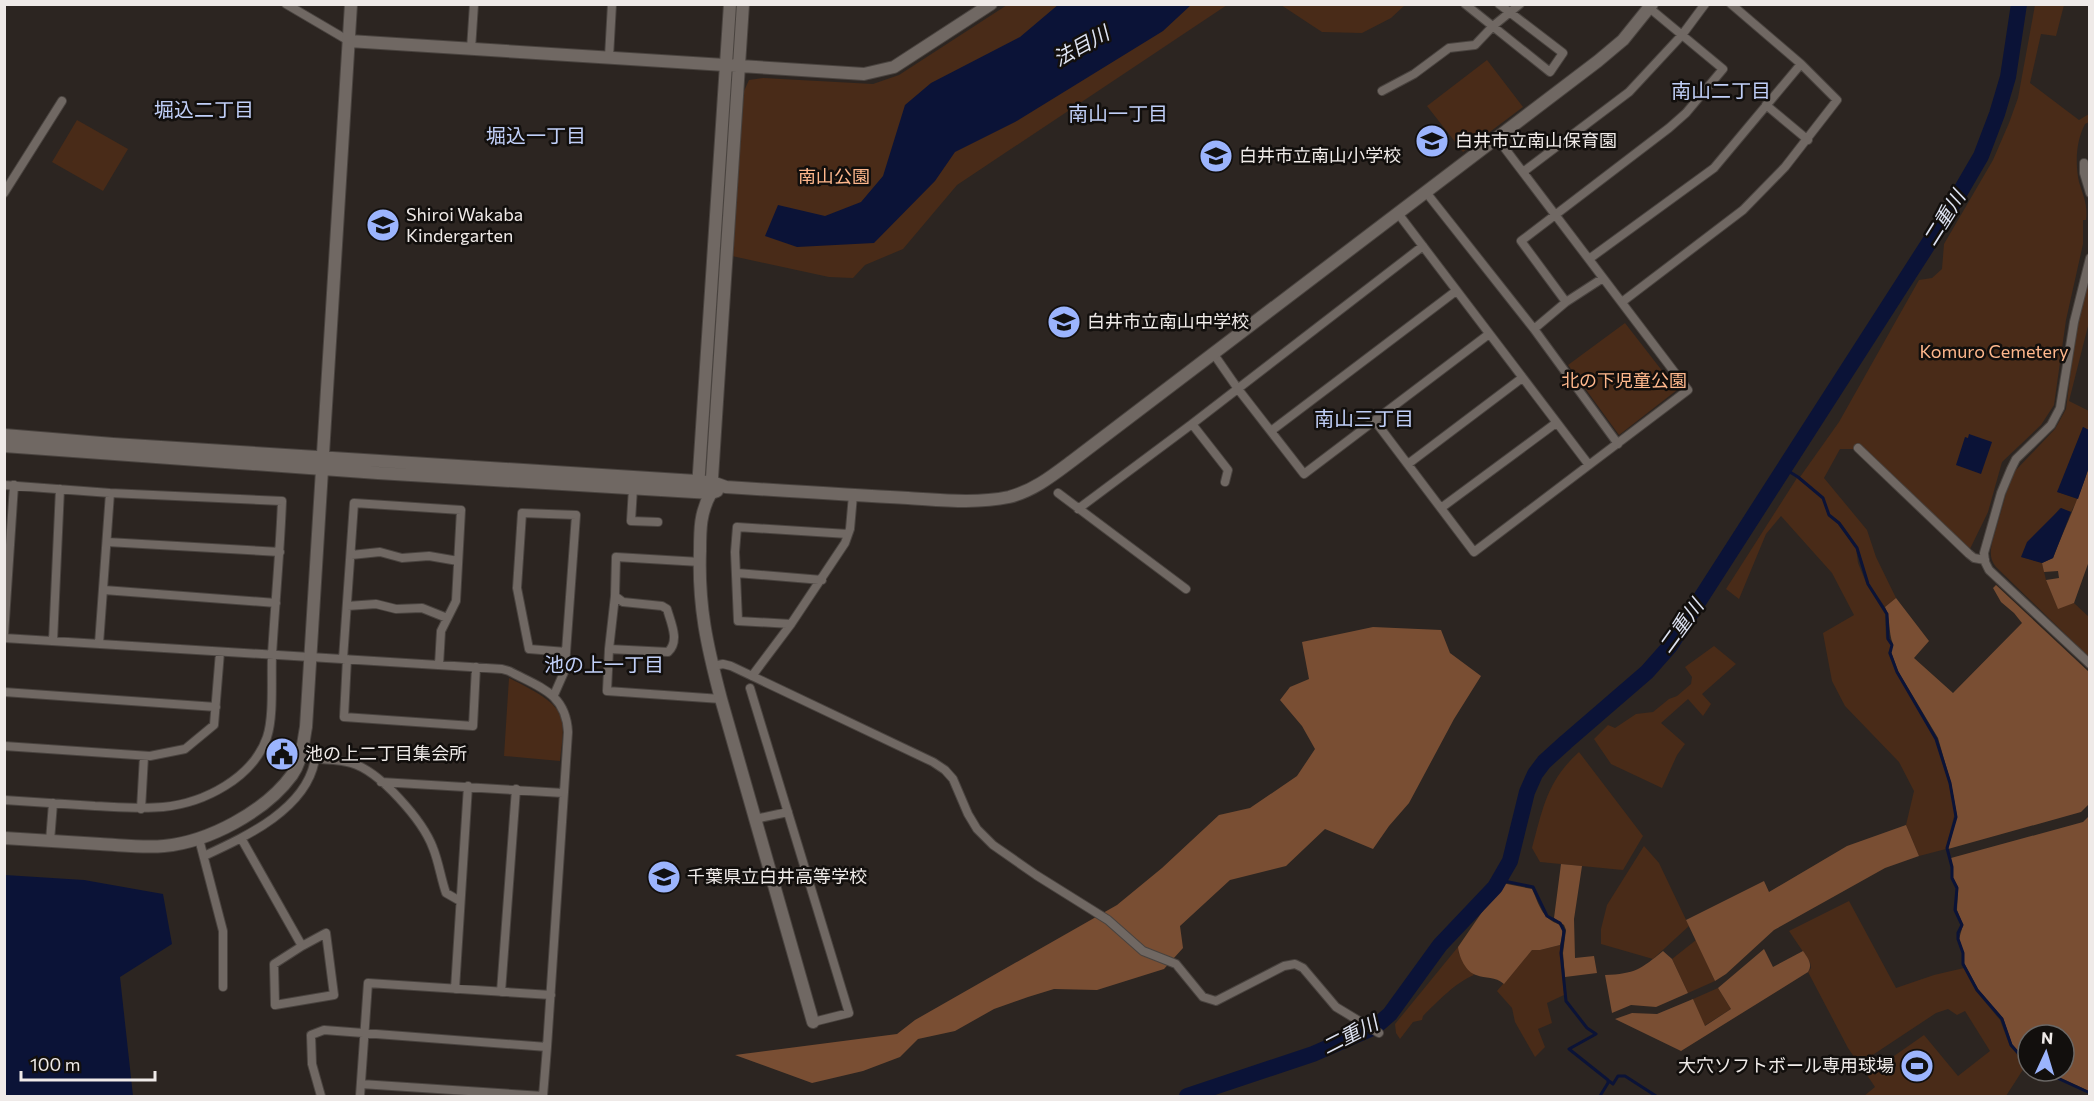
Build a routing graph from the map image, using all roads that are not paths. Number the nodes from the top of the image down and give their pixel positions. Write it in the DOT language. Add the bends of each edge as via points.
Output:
graph roads {
  1 [pos="286,4"];
  2 [pos="351,4"];
  3 [pos="474,4"];
  4 [pos="612,4"];
  5 [pos="730,4"];
  6 [pos="743,4"];
  7 [pos="992,4"];
  8 [pos="1465,4"];
  9 [pos="1499,4"];
  10 [pos="1520,4"];
  11 [pos="1705,4"];
  12 [pos="1731,4"];
  13 [pos="1649,6"];
  14 [pos="1510,12"];
  15 [pos="1493,26"];
  16 [pos="1682,35"];
  17 [pos="349,41"];
  18 [pos="471,48"];
  19 [pos="609,57"];
  20 [pos="1801,64"];
  21 [pos="733,65"];
  22 [pos="1382,91"];
  23 [pos="62,101"];
  24 [pos="1766,105"];
  25 [pos="1497,138"];
  26 [pos="1808,140"];
  27 [pos="2084,163"];
  28 [pos="1523,172"];
  29 [pos="1425,191"];
  30 [pos="4,193"];
  31 [pos="2090,193"];
  32 [pos="1397,212"];
  33 [pos="1556,216"];
  34 [pos="1423,246"];
  35 [pos="2090,258"];
  36 [pos="1589,259"];
  37 [pos="1603,278"];
  38 [pos="1456,291"];
  39 [pos="1566,302"];
  40 [pos="1622,302"];
  41 [pos="1534,329"];
  42 [pos="1490,334"];
  43 [pos="1213,353"];
  44 [pos="1522,378"];
  45 [pos="1238,389"];
  46 [pos="1375,421"];
  47 [pos="1556,423"];
  48 [pos="1192,424"];
  49 [pos="1272,430"];
  50 [pos="4,435"];
  51 [pos="1617,444"];
  52 [pos="4,446"];
  53 [pos="1858,448"];
  54 [pos="322,463"];
  55 [pos="1408,464"];
  56 [pos="1589,465"];
  57 [pos="1225,482"];
  58 [pos="9,485"];
  59 [pos="698,487"];
  60 [pos="711,487"];
  61 [pos="633,488"];
  62 [pos="60,489"];
  63 [pos="110,493"];
  64 [pos="1058,493"];
  65 [pos="853,495"];
  66 [pos="703,506"];
  67 [pos="1441,508"];
  68 [pos="1078,509"];
  69 [pos="658,522"];
  70 [pos="848,534"];
  71 [pos="107,542"];
  72 [pos="280,552"];
  73 [pos="351,555"];
  74 [pos="1985,560"];
  75 [pos="458,561"];
  76 [pos="699,562"];
  77 [pos="737,573"];
  78 [pos="822,580"];
  79 [pos="1186,589"];
  80 [pos="104,590"];
  81 [pos="615,596"];
  82 [pos="276,603"];
  83 [pos="347,606"];
  84 [pos="447,618"];
  85 [pos="791,624"];
  86 [pos="4,637"];
  87 [pos="53,641"];
  88 [pos="99,644"];
  89 [pos="609,649"];
  90 [pos="220,652"];
  91 [pos="566,652"];
  92 [pos="272,655"];
  93 [pos="310,658"];
  94 [pos="345,659"];
  95 [pos="2090,664"];
  96 [pos="439,665"];
  97 [pos="713,666"];
  98 [pos="476,667"];
  99 [pos="752,676"];
  100 [pos="750,688"];
  101 [pos="4,692"];
  102 [pos="554,695"];
  103 [pos="721,699"];
  104 [pos="216,707"];
  105 [pos="4,746"];
  106 [pos="144,756"];
  107 [pos="301,756"];
  108 [pos="315,759"];
  109 [pos="381,782"];
  110 [pos="468,786"];
  111 [pos="516,789"];
  112 [pos="563,793"];
  113 [pos="4,800"];
  114 [pos="53,803"];
  115 [pos="141,809"];
  116 [pos="788,812"];
  117 [pos="755,819"];
  118 [pos="4,838"];
  119 [pos="241,838"];
  120 [pos="199,839"];
  121 [pos="50,841"];
  122 [pos="204,856"];
  123 [pos="460,901"];
  124 [pos="302,946"];
  125 [pos="223,987"];
  126 [pos="455,989"];
  127 [pos="501,992"];
  128 [pos="551,995"];
  129 [pos="813,1022"];
  130 [pos="365,1032"];
  131 [pos="1379,1033"];
  132 [pos="547,1047"];
  133 [pos="361,1084"];
  134 [pos="494,1095"];
  135 [pos="321,1096"];
  136 [pos="360,1096"];
  1 -- 17 [label="street"];
  2 -- 17 [label="street"];
  3 -- 18 [label="street"];
  4 -- 19 [label="street"];
  5 -- 21 [label="street"];
  6 -- 21 [label="street"];
  7 -- 21 [label="street" via="880,72"];
  8 -- 15 [label="street"];
  9 -- 14 [label="street"];
  10 -- 14 [label="street"];
  11 -- 16 [label="street"];
  12 -- 20 [label="street"];
  13 -- 16 [label="street"];
  13 -- 25 [label="street" via="1623,40"];
  14 -- 15 [label="street"];
  14 -- 15 [label="street" via="1563,53 1550,72"];
  15 -- 22 [label="street" via="1475,45 1449,48"];
  16 -- 28 [label="street" via="1629,92"];
  16 -- 33 [label="street" via="1723,69 1669,128"];
  17 -- 18 [label="street"];
  17 -- 54 [label="street"];
  18 -- 19 [label="street"];
  19 -- 21 [label="street"];
  20 -- 24 [label="street"];
  20 -- 26 [label="street" via="1838,100"];
  21 -- 59 [label="street"];
  21 -- 60 [label="street"];
  23 -- 30 [label="street"];
  24 -- 26 [label="street"];
  24 -- 36 [label="street" via="1714,168"];
  25 -- 28 [label="street"];
  25 -- 29 [label="street"];
  26 -- 40 [label="street" via="1743,210"];
  27 -- 31 [label="street"];
  28 -- 33 [label="street"];
  29 -- 32 [label="street"];
  29 -- 41 [label="street"];
  32 -- 34 [label="street"];
  32 -- 43 [label="street"];
  33 -- 36 [label="street"];
  33 -- 39 [label="street" via="1521,241"];
  34 -- 38 [label="street"];
  34 -- 45 [label="street"];
  35 -- 74 [label="street" via="2074,322 2060,408 2051,425 2016,459 2011,469 1986,542"];
  36 -- 37 [label="street"];
  37 -- 39 [label="street"];
  37 -- 40 [label="street"];
  38 -- 42 [label="street"];
  38 -- 49 [label="street"];
  39 -- 41 [label="street"];
  40 -- 51 [label="street" via="1688,390"];
  41 -- 51 [label="street"];
  42 -- 44 [label="street"];
  42 -- 46 [label="street"];
  43 -- 45 [label="street"];
  43 -- 65 [label="street" via="1026,492 975,501"];
  44 -- 47 [label="street"];
  44 -- 55 [label="street"];
  45 -- 48 [label="street"];
  45 -- 49 [label="street"];
  46 -- 49 [label="street" via="1304,474"];
  46 -- 55 [label="street"];
  47 -- 56 [label="street"];
  47 -- 67 [label="street"];
  48 -- 57 [label="street" via="1228,470"];
  48 -- 68 [label="street"];
  50 -- 54 [label="street"];
  51 -- 56 [label="street"];
  52 -- 54 [label="street"];
  53 -- 74 [label="street" via="1969,554"];
  54 -- 59 [label="street"];
  54 -- 61 [label="street"];
  54 -- 93 [label="street"];
  55 -- 67 [label="street"];
  56 -- 67 [label="street" via="1473,552"];
  58 -- 62 [label="street"];
  58 -- 86 [label="street"];
  59 -- 60 [label="street"];
  59 -- 61 [label="street"];
  59 -- 66 [label="street"];
  60 -- 65 [label="street"];
  60 -- 66 [label="street"];
  61 -- 69 [label="street" via="631,521"];
  62 -- 63 [label="street"];
  62 -- 87 [label="street"];
  63 -- 71 [label="street"];
  63 -- 72 [label="street" via="282,501"];
  64 -- 68 [label="street"];
  65 -- 70 [label="street"];
  66 -- 76 [label="street"];
  68 -- 79 [label="street"];
  70 -- 77 [label="street" via="737,527"];
  70 -- 78 [label="street"];
  71 -- 72 [label="street"];
  71 -- 80 [label="street"];
  72 -- 82 [label="street"];
  73 -- 75 [label="street" via="380,552 402,558 429,556"];
  73 -- 75 [label="street" via="354,503 461,510"];
  73 -- 83 [label="street"];
  74 -- 95 [label="street" via="1989,570"];
  75 -- 84 [label="street" via="456,601"];
  76 -- 81 [label="street" via="616,557"];
  76 -- 97 [label="street" via="700,604"];
  77 -- 78 [label="street"];
  77 -- 85 [label="street" via="738,621"];
  78 -- 85 [label="street"];
  80 -- 82 [label="street"];
  80 -- 88 [label="street"];
  81 -- 89 [label="street"];
  81 -- 89 [label="street" via="623,602 667,609 675,641 668,652"];
  82 -- 92 [label="street"];
  83 -- 84 [label="street" via="422,608"];
  83 -- 94 [label="street"];
  84 -- 96 [label="street" via="441,631"];
  85 -- 99 [label="street"];
  86 -- 87 [label="street"];
  87 -- 88 [label="street"];
  88 -- 90 [label="street"];
  89 -- 103 [label="street" via="607,691"];
  90 -- 92 [label="street"];
  90 -- 104 [label="street"];
  91 -- 91 [label="street" via="576,515 522,513 517,588 529,649"];
  91 -- 102 [label="street" via="565,670"];
  92 -- 93 [label="street"];
  92 -- 115 [label="street" via="270,720 258,755 215,793 184,803"];
  93 -- 94 [label="street"];
  93 -- 107 [label="street"];
  94 -- 96 [label="street"];
  94 -- 98 [label="street" via="344,717 473,726"];
  96 -- 98 [label="street"];
  97 -- 99 [label="street" via="723,664"];
  97 -- 103 [label="street"];
  98 -- 102 [label="street" via="509,671"];
  99 -- 131 [label="street" via="945,770 977,829 993,845 1108,920 1143,951 1176,964 1203,997 1216,1001 1295,964 1303,968 1336,1007"];
  100 -- 116 [label="street"];
  101 -- 104 [label="street"];
  102 -- 112 [label="street" via="563,705 568,722"];
  103 -- 117 [label="street"];
  104 -- 106 [label="street" via="214,725 185,750"];
  105 -- 106 [label="street"];
  106 -- 115 [label="street"];
  107 -- 108 [label="street"];
  107 -- 120 [label="street" via="292,775 265,803 243,819"];
  108 -- 109 [label="street" via="350,762"];
  108 -- 119 [label="street" via="302,791 286,808"];
  109 -- 110 [label="street"];
  109 -- 123 [label="street" via="421,824 433,848 446,893"];
  110 -- 111 [label="street"];
  110 -- 123 [label="street"];
  111 -- 112 [label="street"];
  111 -- 127 [label="street"];
  112 -- 128 [label="street"];
  113 -- 114 [label="street"];
  114 -- 115 [label="street"];
  114 -- 121 [label="street"];
  116 -- 117 [label="street"];
  116 -- 129 [label="street" via="849,1013"];
  117 -- 129 [label="street"];
  118 -- 121 [label="street"];
  119 -- 122 [label="street"];
  119 -- 124 [label="street"];
  120 -- 121 [label="street" via="140,847"];
  120 -- 122 [label="street"];
  122 -- 125 [label="street" via="224,931"];
  123 -- 126 [label="street"];
  124 -- 124 [label="street" via="326,933 334,995 275,1005 274,964"];
  126 -- 127 [label="street"];
  126 -- 130 [label="street" via="368,982"];
  127 -- 128 [label="street"];
  128 -- 132 [label="street"];
  130 -- 132 [label="street"];
  130 -- 133 [label="street"];
  130 -- 135 [label="street" via="324,1030 311,1035 312,1064"];
  132 -- 134 [label="street" via="543,1096"];
  133 -- 134 [label="street"];
  133 -- 136 [label="street"];
}
